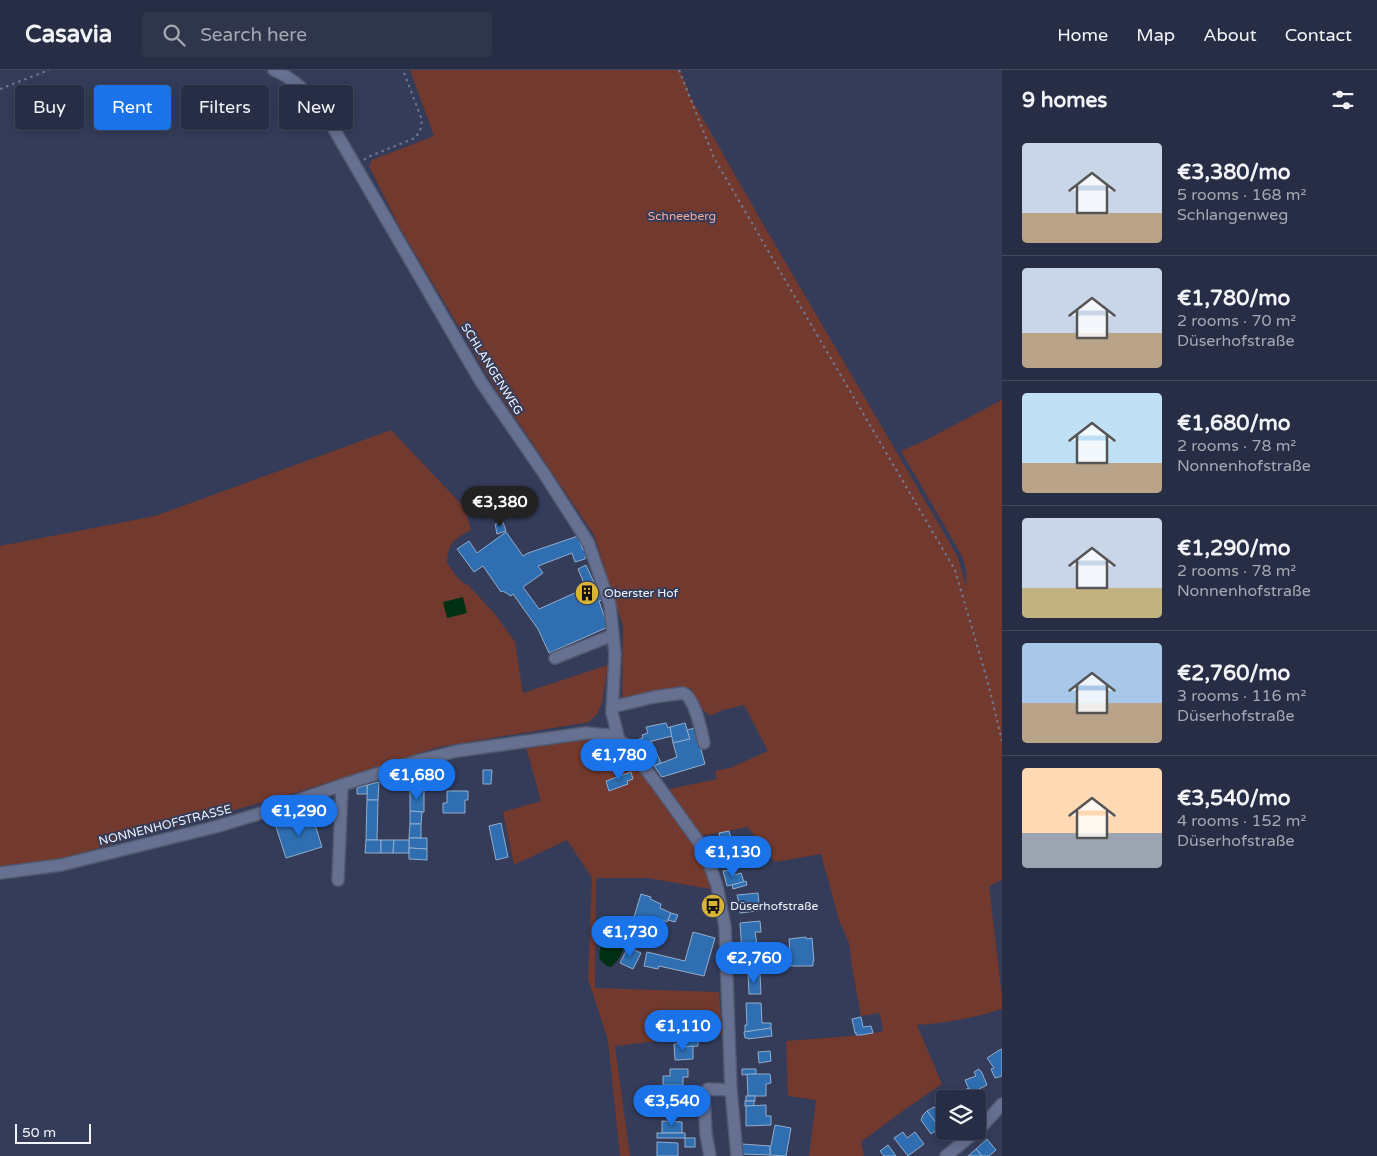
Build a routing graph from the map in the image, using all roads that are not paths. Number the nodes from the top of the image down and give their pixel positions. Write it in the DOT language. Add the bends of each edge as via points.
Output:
graph roads {
  1 [pos="274,70"];
  2 [pos="613,635"];
  3 [pos="555,658"];
  4 [pos="612,710"];
  5 [pos="597,734"];
  6 [pos="619,740"];
  7 [pos="704,743"];
  8 [pos="342,785"];
  9 [pos="0,873"];
  10 [pos="338,880"];
  11 [pos="730,1090"];
  12 [pos="1002,1104"];
  13 [pos="986,1121"];
  14 [pos="966,1140"];
  15 [pos="710,1156"];
  16 [pos="736,1156"];
  17 [pos="946,1156"];
  1 -- 2 [label="street, SCHLANGENWEG" via="306,91 324,112 481,382 588,542 610,605"];
  2 -- 3 [label="street"];
  2 -- 4 [label="street, SCHLANGENWEG"];
  4 -- 5 [label="street"];
  4 -- 6 [label="street"];
  4 -- 7 [label="street" via="654,697 687,694"];
  5 -- 6 [label="street, NONNENHOFSTRASSE"];
  5 -- 8 [label="street, NONNENHOFSTRASSE" via="457,751"];
  6 -- 11 [label="street" via="628,746 698,841 717,886 725,927"];
  8 -- 9 [label="street, NONNENHOFSTRASSE" via="215,827 61,865"];
  8 -- 10 [label="street"];
  11 -- 15 [label="street" via="708,1089 704,1095"];
  11 -- 16 [label="street"];
  12 -- 13 [label="street"];
  14 -- 17 [label="street"];
}
